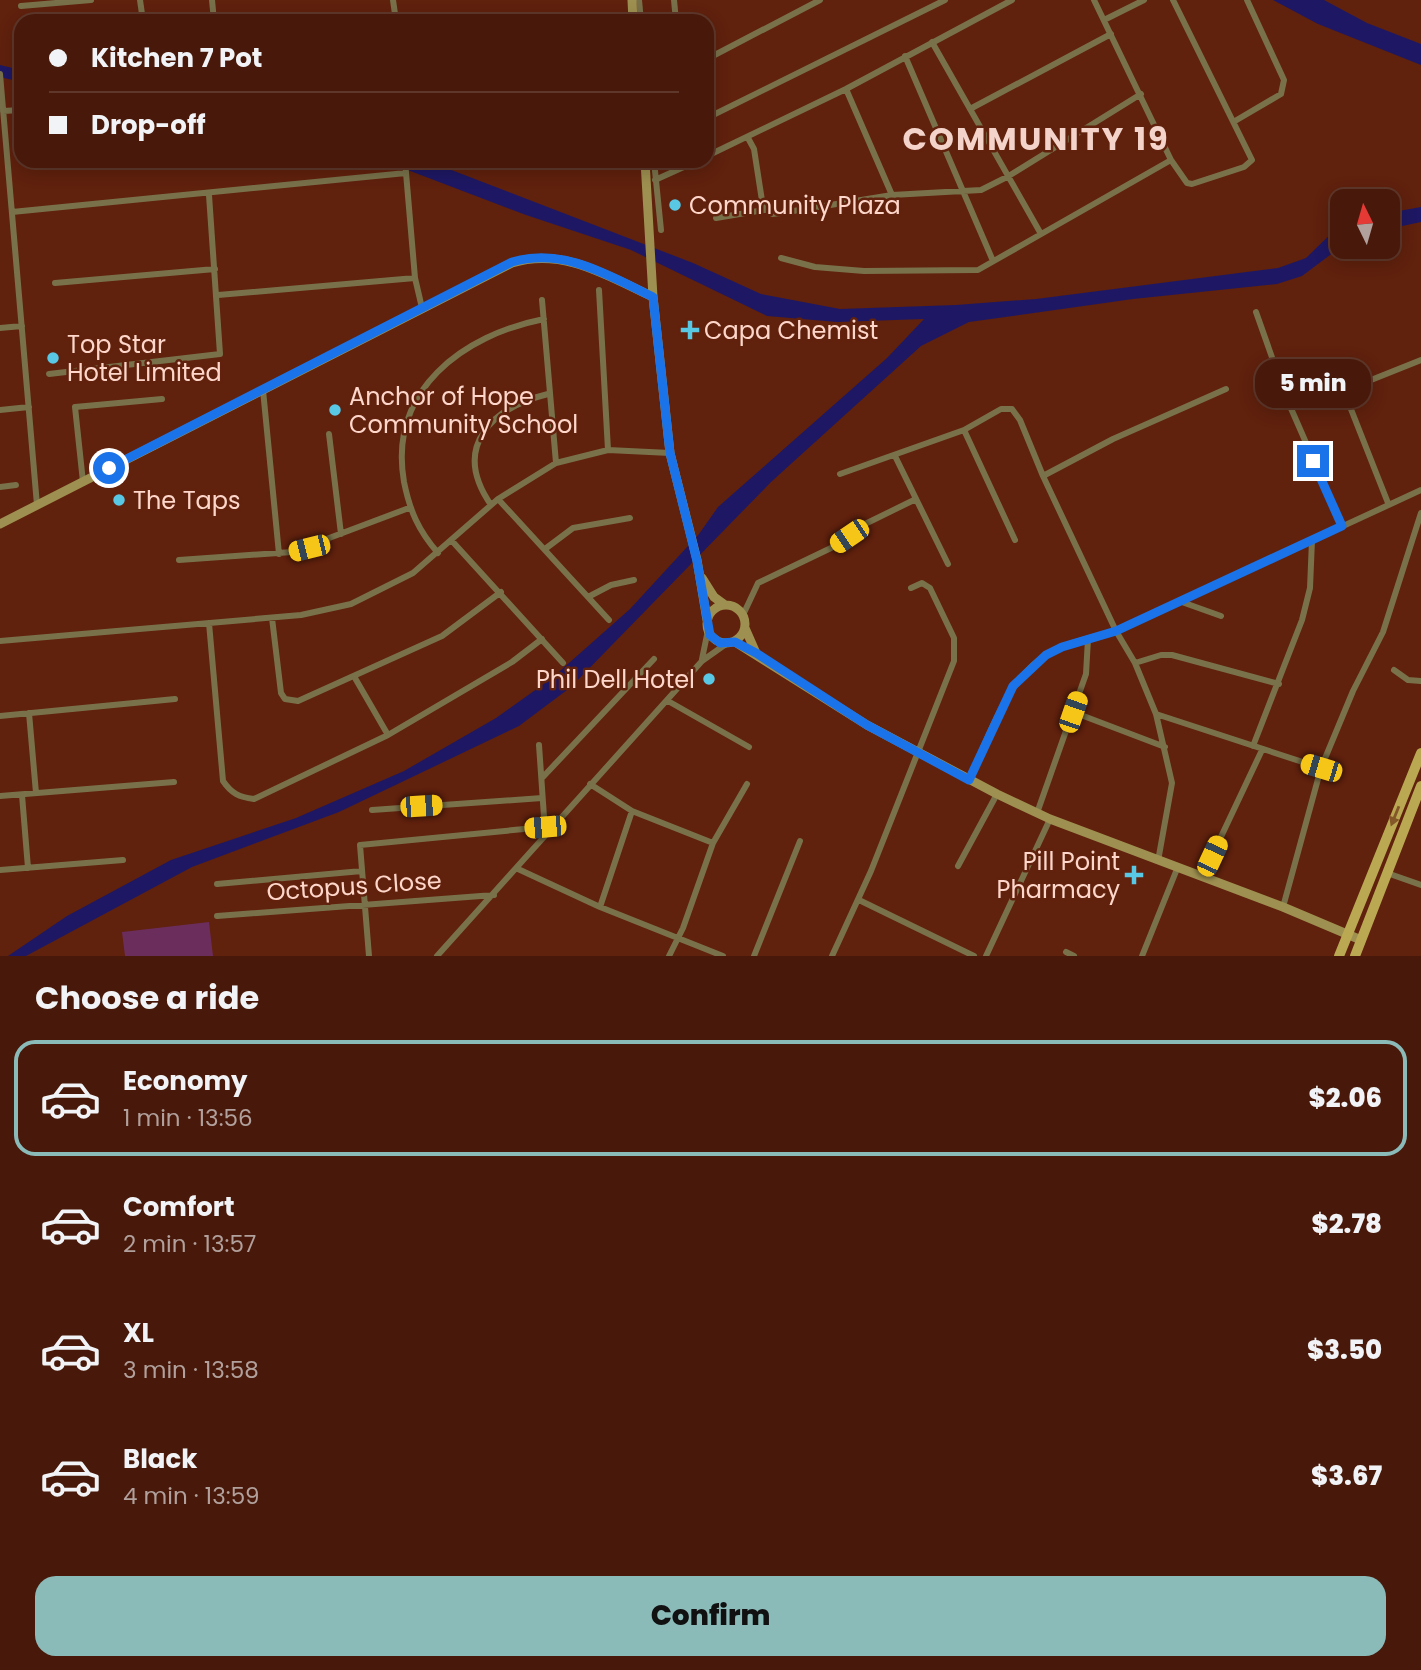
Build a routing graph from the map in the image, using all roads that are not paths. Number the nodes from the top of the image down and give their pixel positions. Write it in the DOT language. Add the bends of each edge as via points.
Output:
graph roads {
  1 [pos="91,0"];
  2 [pos="393,0"];
  3 [pos="399,0"];
  4 [pos="820,0"];
  5 [pos="946,0"];
  6 [pos="1012,0"];
  7 [pos="1094,0"];
  8 [pos="1144,0"];
  9 [pos="1174,0"];
  10 [pos="1247,0"];
  11 [pos="21,6"];
  12 [pos="1104,20"];
  13 [pos="1111,34"];
  14 [pos="932,42"];
  15 [pos="714,55"];
  16 [pos="905,56"];
  17 [pos="0,76"];
  18 [pos="846,89"];
  19 [pos="1141,94"];
  20 [pos="970,109"];
  21 [pos="14,110"];
  22 [pos="3,111"];
  23 [pos="714,115"];
  24 [pos="1235,121"];
  25 [pos="747,138"];
  26 [pos="3,143"];
  27 [pos="714,153"];
  28 [pos="1171,160"];
  29 [pos="406,168"];
  30 [pos="647,168"];
  31 [pos="653,168"];
  32 [pos="680,168"];
  33 [pos="406,172"];
  34 [pos="1007,177"];
  35 [pos="651,181"];
  36 [pos="962,191"];
  37 [pos="209,195"];
  38 [pos="892,195"];
  39 [pos="764,210"];
  40 [pos="12,212"];
  41 [pos="716,218"];
  42 [pos="662,230"];
  43 [pos="1041,234"];
  44 [pos="781,258"];
  45 [pos="993,261"];
  46 [pos="215,269"];
  47 [pos="415,278"];
  48 [pos="55,283"];
  49 [pos="599,290"];
  50 [pos="218,295"];
  51 [pos="653,297"];
  52 [pos="542,300"];
  53 [pos="422,308"];
  54 [pos="1256,312"];
  55 [pos="544,319"];
  56 [pos="22,327"];
  57 [pos="0,328"];
  58 [pos="1421,360"];
  59 [pos="49,374"];
  60 [pos="1226,389"];
  61 [pos="263,390"];
  62 [pos="548,394"];
  63 [pos="162,399"];
  64 [pos="29,407"];
  65 [pos="0,410"];
  66 [pos="964,430"];
  67 [pos="329,434"];
  68 [pos="608,450"];
  69 [pos="670,453"];
  70 [pos="895,456"];
  71 [pos="556,463"];
  72 [pos="840,474"];
  73 [pos="1043,476"];
  74 [pos="83,482"];
  75 [pos="16,485"];
  76 [pos="0,487"];
  77 [pos="1421,490"];
  78 [pos="498,499"];
  79 [pos="916,499"];
  80 [pos="1388,503"];
  81 [pos="37,505"];
  82 [pos="491,505"];
  83 [pos="409,508"];
  84 [pos="1421,513"];
  85 [pos="630,518"];
  86 [pos="0,524"];
  87 [pos="1342,526"];
  88 [pos="341,534"];
  89 [pos="1015,540"];
  90 [pos="1312,540"];
  91 [pos="452,541"];
  92 [pos="545,548"];
  93 [pos="438,553"];
  94 [pos="279,554"];
  95 [pos="179,560"];
  96 [pos="948,564"];
  97 [pos="700,575"];
  98 [pos="634,580"];
  99 [pos="911,588"];
  100 [pos="501,592"];
  101 [pos="588,597"];
  102 [pos="1179,601"];
  103 [pos="725,605"];
  104 [pos="743,615"];
  105 [pos="1221,616"];
  106 [pos="272,618"];
  107 [pos="609,620"];
  108 [pos="209,622"];
  109 [pos="707,625"];
  110 [pos="745,628"];
  111 [pos="1116,631"];
  112 [pos="542,639"];
  113 [pos="1088,639"];
  114 [pos="0,641"];
  115 [pos="730,643"];
  116 [pos="756,653"];
  117 [pos="654,659"];
  118 [pos="702,661"];
  119 [pos="564,663"];
  120 [pos="1135,663"];
  121 [pos="1394,670"];
  122 [pos="355,678"];
  123 [pos="1421,681"];
  124 [pos="1279,684"];
  125 [pos="175,699"];
  126 [pos="668,701"];
  127 [pos="1073,712"];
  128 [pos="29,713"];
  129 [pos="1156,714"];
  130 [pos="0,716"];
  131 [pos="388,735"];
  132 [pos="539,745"];
  133 [pos="1253,746"];
  134 [pos="749,747"];
  135 [pos="1165,747"];
  136 [pos="1262,750"];
  137 [pos="916,753"];
  138 [pos="1421,753"];
  139 [pos="1321,768"];
  140 [pos="542,778"];
  141 [pos="969,780"];
  142 [pos="174,782"];
  143 [pos="590,784"];
  144 [pos="747,785"];
  145 [pos="1421,786"];
  146 [pos="36,793"];
  147 [pos="997,794"];
  148 [pos="22,795"];
  149 [pos="0,796"];
  150 [pos="542,797"];
  151 [pos="373,810"];
  152 [pos="632,811"];
  153 [pos="1037,813"];
  154 [pos="1050,819"];
  155 [pos="545,827"];
  156 [pos="546,836"];
  157 [pos="800,841"];
  158 [pos="713,843"];
  159 [pos="123,860"];
  160 [pos="1158,862"];
  161 [pos="958,866"];
  162 [pos="28,868"];
  163 [pos="518,869"];
  164 [pos="1177,869"];
  165 [pos="0,870"];
  166 [pos="362,872"];
  167 [pos="1387,873"];
  168 [pos="1202,877"];
  169 [pos="217,884"];
  170 [pos="1421,886"];
  171 [pos="494,895"];
  172 [pos="859,900"];
  173 [pos="365,905"];
  174 [pos="600,907"];
  175 [pos="1283,907"];
  176 [pos="217,916"];
  177 [pos="1347,935"];
  178 [pos="677,939"];
  179 [pos="1361,940"];
  180 [pos="957,947"];
  181 [pos="1066,952"];
  182 [pos="439,954"];
  183 [pos="369,956"];
  184 [pos="450,956"];
  185 [pos="669,956"];
  186 [pos="723,956"];
  187 [pos="754,956"];
  188 [pos="832,956"];
  189 [pos="951,956"];
  190 [pos="974,956"];
  191 [pos="986,956"];
  192 [pos="1074,956"];
  193 [pos="1142,956"];
  194 [pos="1339,956"];
  195 [pos="1355,956"];
  1 -- 11 [label="street"];
  2 -- 3 [label="street"];
  4 -- 15 [label="street"];
  5 -- 23 [label="street"];
  6 -- 14 [label="street"];
  7 -- 12 [label="street"];
  8 -- 12 [label="street"];
  9 -- 24 [label="street"];
  10 -- 24 [label="street" via="1284,88"];
  12 -- 13 [label="street"];
  13 -- 19 [label="street"];
  13 -- 20 [label="street"];
  14 -- 16 [label="street"];
  14 -- 20 [label="street"];
  16 -- 18 [label="street"];
  16 -- 36 [label="street"];
  17 -- 22 [label="street"];
  18 -- 25 [label="street"];
  18 -- 38 [label="street"];
  19 -- 28 [label="street"];
  19 -- 34 [label="street"];
  20 -- 34 [label="street"];
  21 -- 22 [label="street"];
  22 -- 26 [label="street"];
  24 -- 28 [label="street" via="1252,156 1250,165 1189,184"];
  25 -- 27 [label="street"];
  25 -- 39 [label="street" via="754,149"];
  26 -- 40 [label="street"];
  28 -- 43 [label="street"];
  29 -- 33 [label="street"];
  30 -- 35 [label="street"];
  31 -- 35 [label="street"];
  32 -- 35 [label="street"];
  33 -- 37 [label="street"];
  33 -- 47 [label="street"];
  34 -- 36 [label="street" via="981,190"];
  34 -- 43 [label="street"];
  35 -- 42 [label="street"];
  35 -- 51 [label="street"];
  36 -- 38 [label="street"];
  36 -- 45 [label="street"];
  37 -- 40 [label="street"];
  37 -- 46 [label="street"];
  38 -- 39 [label="street" via="781,214"];
  39 -- 41 [label="street"];
  40 -- 56 [label="street"];
  43 -- 45 [label="street"];
  44 -- 45 [label="street" via="815,267 898,272 959,272 985,268"];
  46 -- 48 [label="street"];
  46 -- 50 [label="street"];
  47 -- 50 [label="street"];
  47 -- 53 [label="street"];
  49 -- 68 [label="street"];
  50 -- 59 [label="street" via="222,349 217,355"];
  51 -- 53 [label="street" via="585,266 537,256 512,262"];
  51 -- 69 [label="street"];
  52 -- 55 [label="street"];
  53 -- 61 [label="street"];
  54 -- 87 [label="street" via="1286,397"];
  55 -- 62 [label="street"];
  55 -- 83 [label="street" via="496,332 452,358 427,383 403,435"];
  56 -- 57 [label="street"];
  56 -- 64 [label="street"];
  58 -- 80 [label="street" via="1345,394"];
  60 -- 73 [label="street" via="1112,439"];
  61 -- 74 [label="street"];
  61 -- 94 [label="street"];
  62 -- 71 [label="street"];
  62 -- 82 [label="street" via="511,405 486,426 479,440 477,470"];
  63 -- 74 [label="street" via="75,407"];
  64 -- 65 [label="street"];
  64 -- 81 [label="street"];
  66 -- 70 [label="street"];
  66 -- 73 [label="street" via="1001,409 1012,409"];
  66 -- 89 [label="street"];
  67 -- 88 [label="street"];
  68 -- 69 [label="street"];
  68 -- 71 [label="street"];
  69 -- 97 [label="street"];
  70 -- 72 [label="street"];
  70 -- 79 [label="street"];
  71 -- 78 [label="street"];
  73 -- 111 [label="street"];
  74 -- 81 [label="street"];
  75 -- 76 [label="street"];
  77 -- 80 [label="street"];
  78 -- 82 [label="street"];
  78 -- 92 [label="street"];
  79 -- 96 [label="street"];
  79 -- 104 [label="street" via="758,583"];
  80 -- 87 [label="street"];
  81 -- 86 [label="street"];
  82 -- 91 [label="street"];
  83 -- 88 [label="street"];
  83 -- 93 [label="street"];
  84 -- 139 [label="street" via="1383,632"];
  85 -- 92 [label="street" via="573,528"];
  87 -- 90 [label="street"];
  88 -- 94 [label="street"];
  90 -- 102 [label="street"];
  90 -- 124 [label="street" via="1308,600"];
  91 -- 93 [label="street"];
  91 -- 100 [label="street"];
  92 -- 101 [label="street"];
  93 -- 106 [label="street" via="413,573 351,604"];
  94 -- 95 [label="street"];
  97 -- 103 [label="street"];
  97 -- 109 [label="street"];
  98 -- 101 [label="street"];
  99 -- 137 [label="street" via="922,583 930,588 956,648"];
  100 -- 112 [label="street"];
  100 -- 122 [label="street" via="442,636"];
  101 -- 107 [label="street"];
  102 -- 105 [label="street"];
  102 -- 111 [label="street"];
  103 -- 104 [label="street"];
  103 -- 109 [label="street" via="714,610"];
  104 -- 110 [label="street"];
  106 -- 108 [label="street"];
  106 -- 122 [label="street" via="285,699 298,701"];
  108 -- 114 [label="street"];
  108 -- 131 [label="street" via="223,781 239,797 270,794"];
  109 -- 115 [label="street" via="714,640"];
  109 -- 118 [label="street"];
  110 -- 115 [label="street"];
  110 -- 116 [label="street"];
  111 -- 113 [label="street"];
  111 -- 120 [label="street"];
  112 -- 119 [label="street"];
  112 -- 131 [label="street" via="512,662"];
  113 -- 127 [label="street" via="1086,674"];
  113 -- 141 [label="street" via="1046,655 1013,686"];
  115 -- 116 [label="street"];
  115 -- 118 [label="street"];
  116 -- 137 [label="street"];
  117 -- 140 [label="street"];
  118 -- 126 [label="street"];
  120 -- 124 [label="street" via="1172,655"];
  120 -- 129 [label="street"];
  121 -- 123 [label="street" via="1408,680"];
  122 -- 131 [label="street"];
  124 -- 133 [label="street"];
  125 -- 128 [label="street"];
  126 -- 134 [label="street"];
  126 -- 143 [label="street"];
  127 -- 135 [label="street"];
  127 -- 153 [label="street"];
  128 -- 130 [label="street"];
  128 -- 146 [label="street"];
  129 -- 133 [label="street"];
  129 -- 135 [label="street"];
  132 -- 140 [label="street"];
  133 -- 136 [label="street"];
  135 -- 160 [label="street" via="1172,795"];
  136 -- 139 [label="street"];
  136 -- 168 [label="street"];
  137 -- 141 [label="street"];
  137 -- 172 [label="street"];
  138 -- 177 [label="main road, one-way"];
  139 -- 175 [label="street"];
  140 -- 150 [label="street"];
  141 -- 147 [label="street"];
  142 -- 146 [label="street"];
  143 -- 152 [label="street"];
  143 -- 156 [label="street"];
  144 -- 158 [label="street"];
  145 -- 167 [label="main road"];
  146 -- 148 [label="street"];
  147 -- 153 [label="street"];
  147 -- 161 [label="street"];
  148 -- 149 [label="street"];
  148 -- 162 [label="street"];
  150 -- 151 [label="street"];
  150 -- 155 [label="street"];
  152 -- 158 [label="street"];
  152 -- 174 [label="street"];
  153 -- 154 [label="street"];
  154 -- 160 [label="street"];
  154 -- 191 [label="street"];
  155 -- 156 [label="street"];
  155 -- 166 [label="street" via="363,843 359,848"];
  156 -- 163 [label="street"];
  157 -- 187 [label="street"];
  158 -- 178 [label="street"];
  159 -- 162 [label="street"];
  160 -- 164 [label="street"];
  162 -- 165 [label="street"];
  163 -- 171 [label="street"];
  163 -- 174 [label="street"];
  164 -- 168 [label="street"];
  164 -- 193 [label="street"];
  166 -- 169 [label="street"];
  166 -- 173 [label="street"];
  167 -- 170 [label="street"];
  167 -- 179 [label="main road"];
  168 -- 175 [label="street"];
  171 -- 173 [label="street, Octopus Close"];
  171 -- 182 [label="street"];
  172 -- 180 [label="street"];
  172 -- 188 [label="street"];
  173 -- 176 [label="street, Octopus Close"];
  173 -- 183 [label="street"];
  174 -- 178 [label="street"];
  175 -- 177 [label="street"];
  177 -- 179 [label="street"];
  177 -- 194 [label="main road"];
  178 -- 185 [label="street"];
  178 -- 186 [label="street"];
  179 -- 195 [label="main road"];
  180 -- 189 [label="street"];
  180 -- 190 [label="street"];
  181 -- 192 [label="street"];
  182 -- 184 [label="street"];
}
